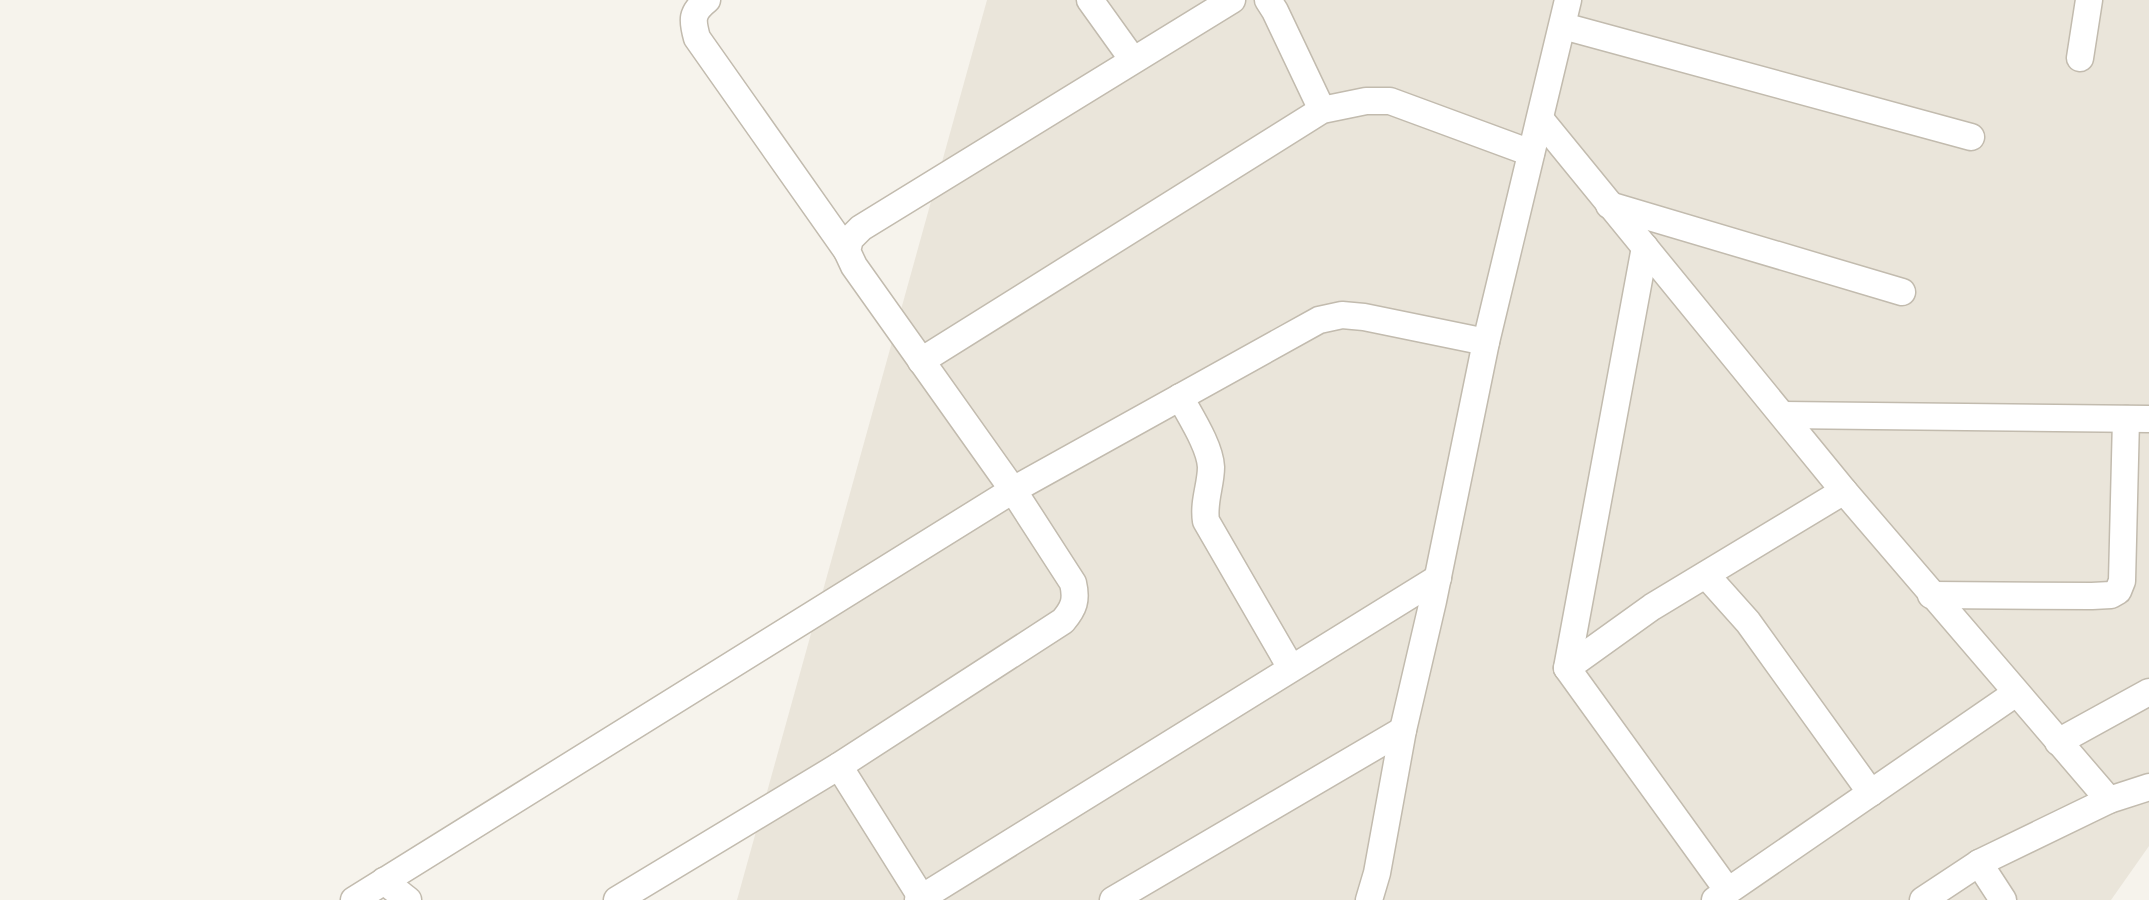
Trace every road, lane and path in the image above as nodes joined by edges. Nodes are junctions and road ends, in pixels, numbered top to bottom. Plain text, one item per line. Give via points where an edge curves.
1 (707, 0) edge
2 (1090, 0) edge
3 (1232, 0) edge
4 (1568, 0) edge
5 (2089, 0) edge
6 (1278, 4) edge
7 (1563, 26) junction
8 (2080, 58) dead end
9 (1133, 60) junction
10 (1322, 110) junction
11 (1541, 120) junction
12 (1971, 137) dead end
13 (1531, 153) junction
14 (1609, 205) junction
15 (1645, 247) junction
16 (847, 251) junction
17 (1902, 292) dead end
18 (1486, 342) junction
19 (921, 361) junction
20 (1180, 396) junction
21 (1783, 414) junction
22 (2138, 419) edge
23 (1013, 490) junction
24 (1844, 491) junction
25 (1706, 575) junction
26 (1438, 578) junction
27 (1932, 595) junction
28 (1291, 668) junction
29 (1567, 668) junction
30 (2149, 692) edge
31 (2016, 693) junction
32 (1403, 730) junction
33 (2058, 742) junction
34 (839, 766) junction
35 (2149, 788) edge
36 (1871, 792) junction
37 (2109, 800) junction
38 (1979, 863) junction
39 (384, 881) junction
40 (1722, 895) edge
41 (921, 899) edge
42 (354, 900) edge
43 (408, 900) edge
44 (617, 900) edge
45 (1113, 900) edge
46 (1370, 900) edge
47 (1923, 900) edge
48 (2003, 900) edge

1 - 16 street via 697,7 692,22 698,38
2 - 9 street
3 - 9 street
4 - 7 street
5 - 8 street
6 - 10 street
7 - 11 street
7 - 12 street
9 - 16 street via 861,228 850,239
10 - 13 street via 1366,101 1390,101
10 - 19 street
11 - 13 street
11 - 14 street
13 - 18 street
14 - 15 street
14 - 17 street
15 - 21 street
15 - 29 street
16 - 19 street via 854,266
18 - 20 street via 1342,315 1319,320
18 - 26 street
19 - 23 street
20 - 23 street
20 - 28 street via 1209,453 1211,468 1204,508 1206,521
21 - 22 street
21 - 24 street
22 - 27 street via 2122,581 2118,591 2111,595 2092,596
23 - 34 street via 1073,584 1076,596 1073,608 1063,621
23 - 39 street
24 - 25 street
24 - 27 street
25 - 29 street via 1652,608
25 - 36 street via 1748,622
26 - 28 street
26 - 32 street
27 - 31 street
28 - 41 street
29 - 40 street
30 - 33 street
31 - 33 street
31 - 36 street
32 - 45 street
32 - 46 street
33 - 37 street
34 - 41 street
34 - 44 street
35 - 37 street
36 - 40 street
37 - 38 street
38 - 47 street
38 - 48 street
39 - 42 street
39 - 43 street

